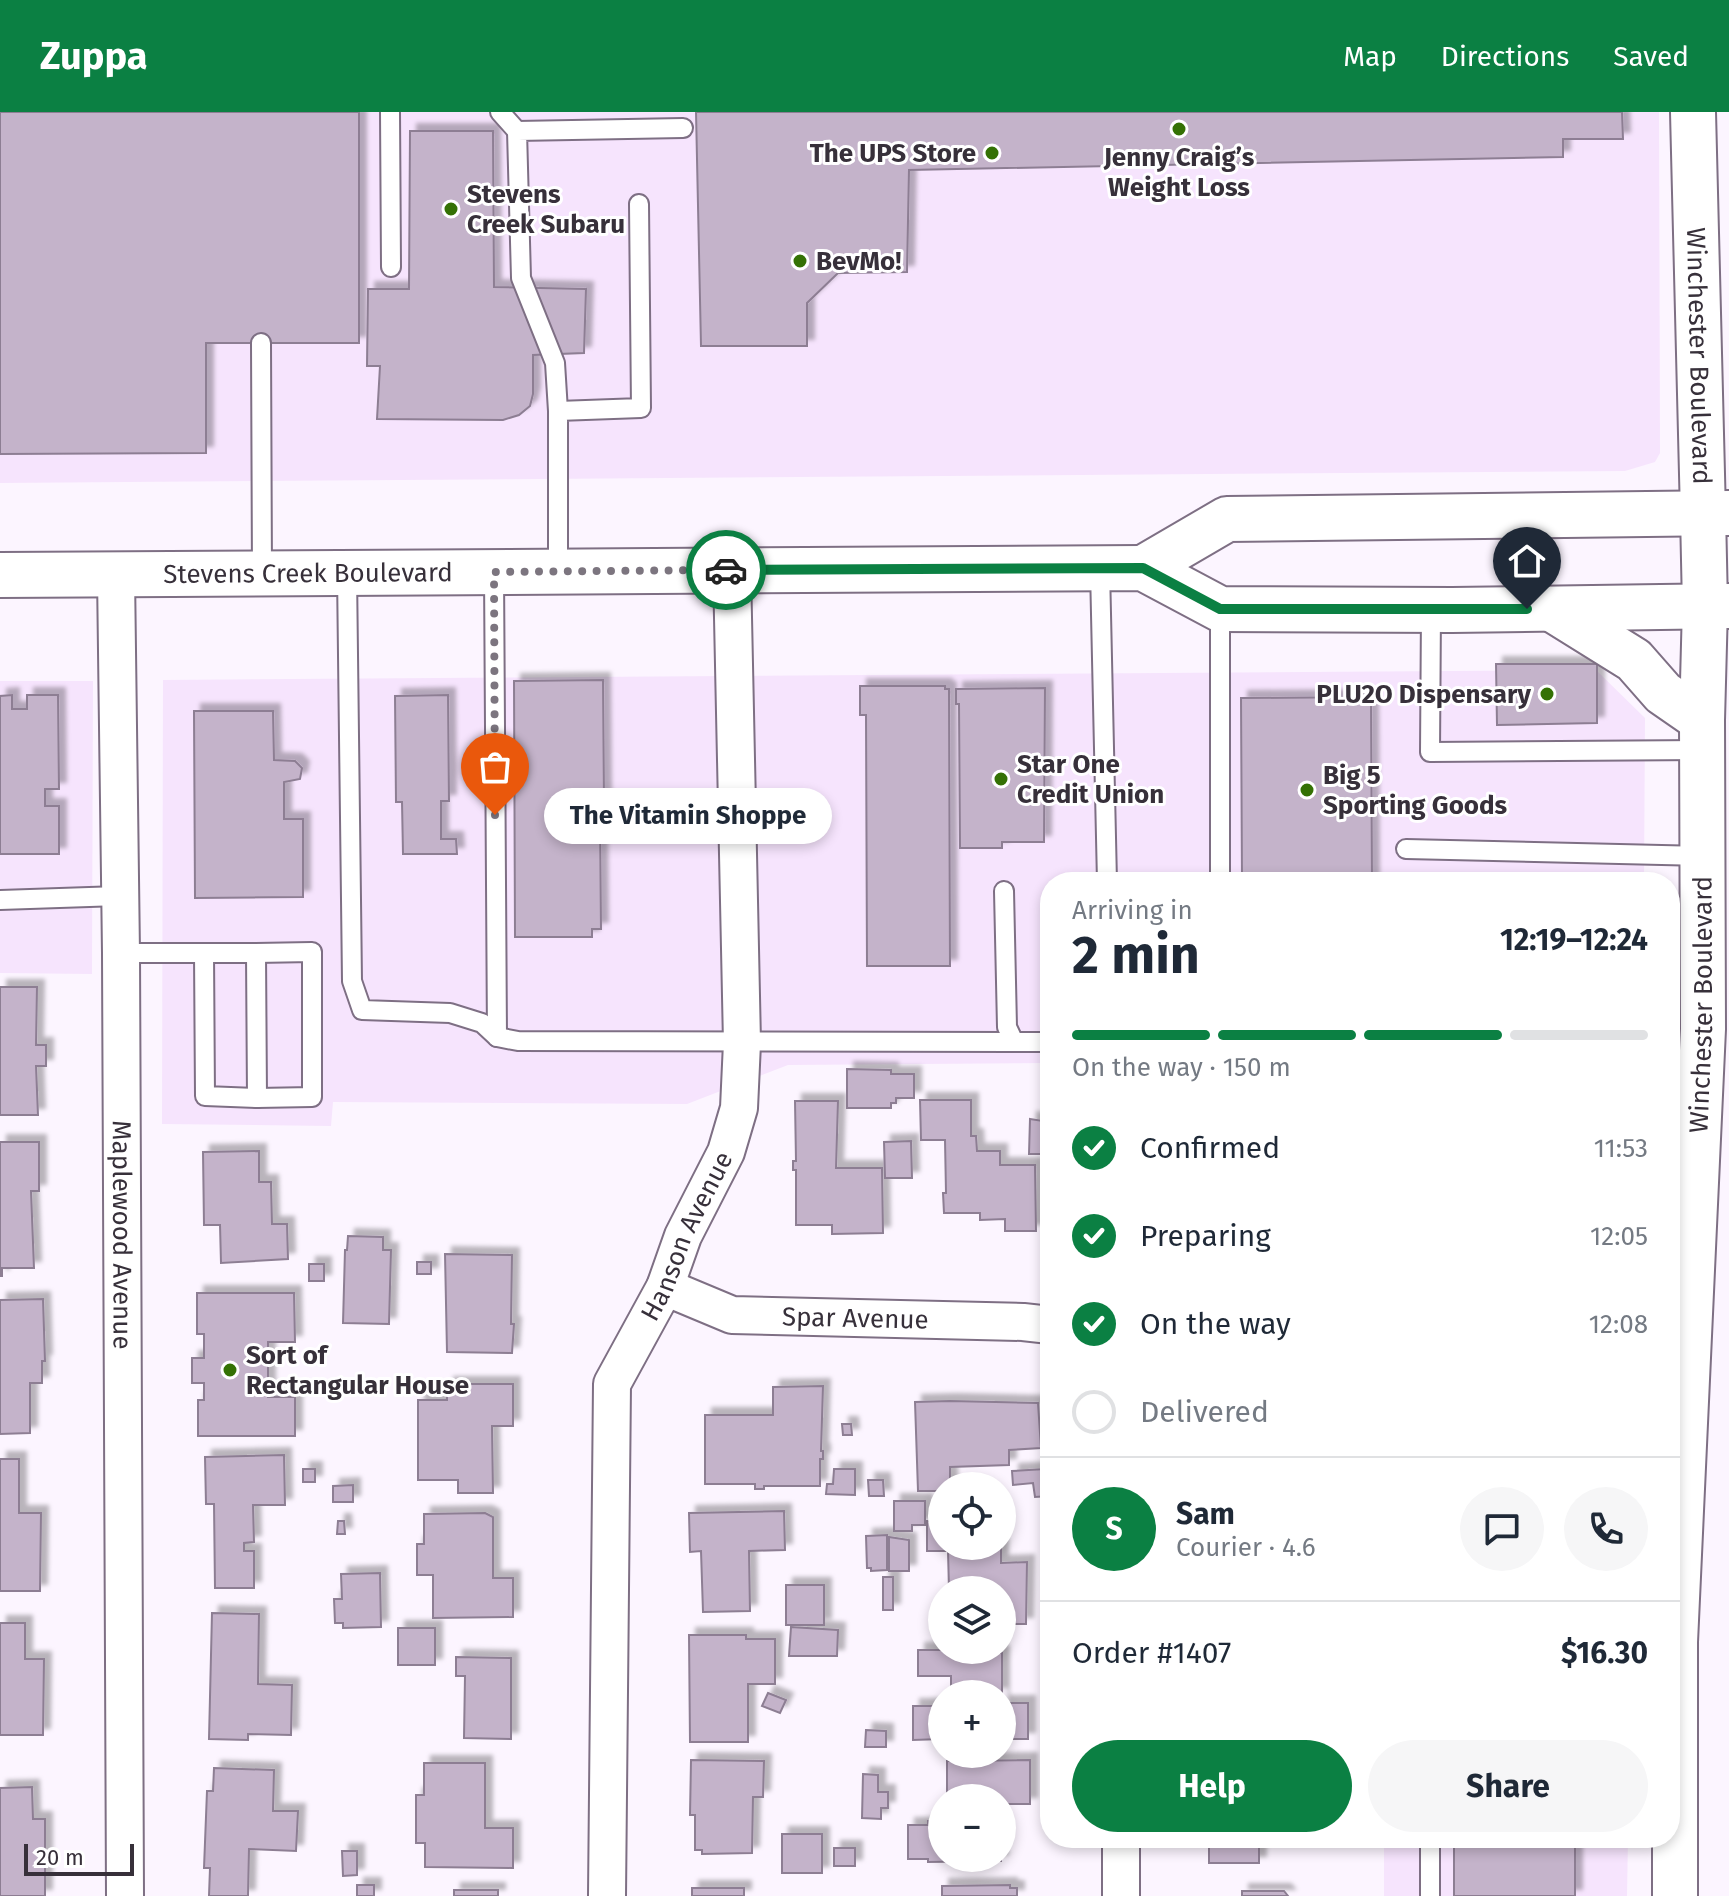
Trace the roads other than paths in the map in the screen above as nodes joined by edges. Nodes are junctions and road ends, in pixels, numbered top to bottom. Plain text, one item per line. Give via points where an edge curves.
1 (390, 112) edge
2 (500, 112) edge
3 (1693, 112) edge
4 (683, 128) dead end
5 (517, 131) junction
6 (639, 204) dead end
7 (391, 267) dead end
8 (261, 343) dead end
9 (558, 411) junction
10 (1716, 514) edge
11 (1100, 568) junction
12 (1143, 568) junction
13 (732, 570) junction
14 (494, 572) junction
15 (558, 572) junction
16 (347, 573) junction
17 (262, 574) junction
18 (0, 575) edge
19 (116, 575) junction
20 (1717, 606) edge
21 (1220, 609) junction
22 (1552, 609) junction
23 (1431, 610) junction
24 (1702, 735) junction
25 (1406, 849) dead end
26 (1704, 856) junction
27 (1107, 872) edge
28 (1220, 872) edge
29 (1004, 891) dead end
30 (119, 896) junction
31 (0, 900) edge
32 (121, 953) junction
33 (204, 953) junction
34 (256, 953) junction
35 (497, 1037) junction
36 (1014, 1042) junction
37 (1040, 1042) edge
38 (742, 1043) junction
39 (1685, 1076) edge
40 (257, 1098) junction
41 (665, 1287) junction
42 (1040, 1325) edge
43 (1680, 1373) edge
44 (1121, 1848) edge
45 (1430, 1848) edge
46 (1674, 1848) edge
47 (125, 1896) edge
48 (607, 1896) edge
49 (1121, 1896) edge
50 (1430, 1896) edge
51 (1675, 1896) edge

1 - 7 lane
2 - 5 lane
3 - 10 main road, Winchester Boulevard
4 - 5 lane
5 - 9 lane via 521,278 555,363
6 - 9 lane via 641,408
8 - 17 lane
9 - 15 lane
10 - 12 main road via 1227,519
10 - 20 main road, Winchester Boulevard
11 - 12 main road, Stevens Creek Boulevard
11 - 13 main road, Stevens Creek Boulevard
11 - 27 lane
12 - 21 main road, Stevens Creek Boulevard
13 - 15 main road, Stevens Creek Boulevard
13 - 38 street, Hanson Avenue
14 - 15 main road, Stevens Creek Boulevard
14 - 16 main road, Stevens Creek Boulevard
14 - 35 lane
16 - 17 main road, Stevens Creek Boulevard
16 - 35 lane via 352,981 362,1010 450,1013 482,1023
17 - 19 main road, Stevens Creek Boulevard
18 - 19 main road, Stevens Creek Boulevard
19 - 30 street, Maplewood Avenue
20 - 22 main road, Stevens Creek Boulevard
20 - 24 main road, Winchester Boulevard
21 - 23 main road, Stevens Creek Boulevard
21 - 28 lane
22 - 23 main road, Stevens Creek Boulevard
22 - 24 main road via 1634,660
23 - 24 lane via 1430,752
24 - 26 main road, Winchester Boulevard
25 - 26 lane
26 - 39 main road, Winchester Boulevard
29 - 36 lane via 1007,1027
30 - 31 lane
30 - 32 street, Maplewood Avenue
32 - 33 lane
32 - 47 street, Maplewood Avenue
33 - 34 lane
33 - 40 lane via 205,1096
34 - 40 lane
34 - 40 lane via 312,952 312,1097
35 - 38 lane
36 - 37 lane
36 - 38 lane
38 - 41 street, Hanson Avenue via 739,1108 726,1152 683,1236
39 - 43 main road, Winchester Boulevard via 1689,1190
41 - 42 street, Spar Avenue via 732,1315
41 - 48 street, Hanson Avenue via 612,1384
44 - 49 street
45 - 50 lane
46 - 51 main road, Winchester Boulevard

